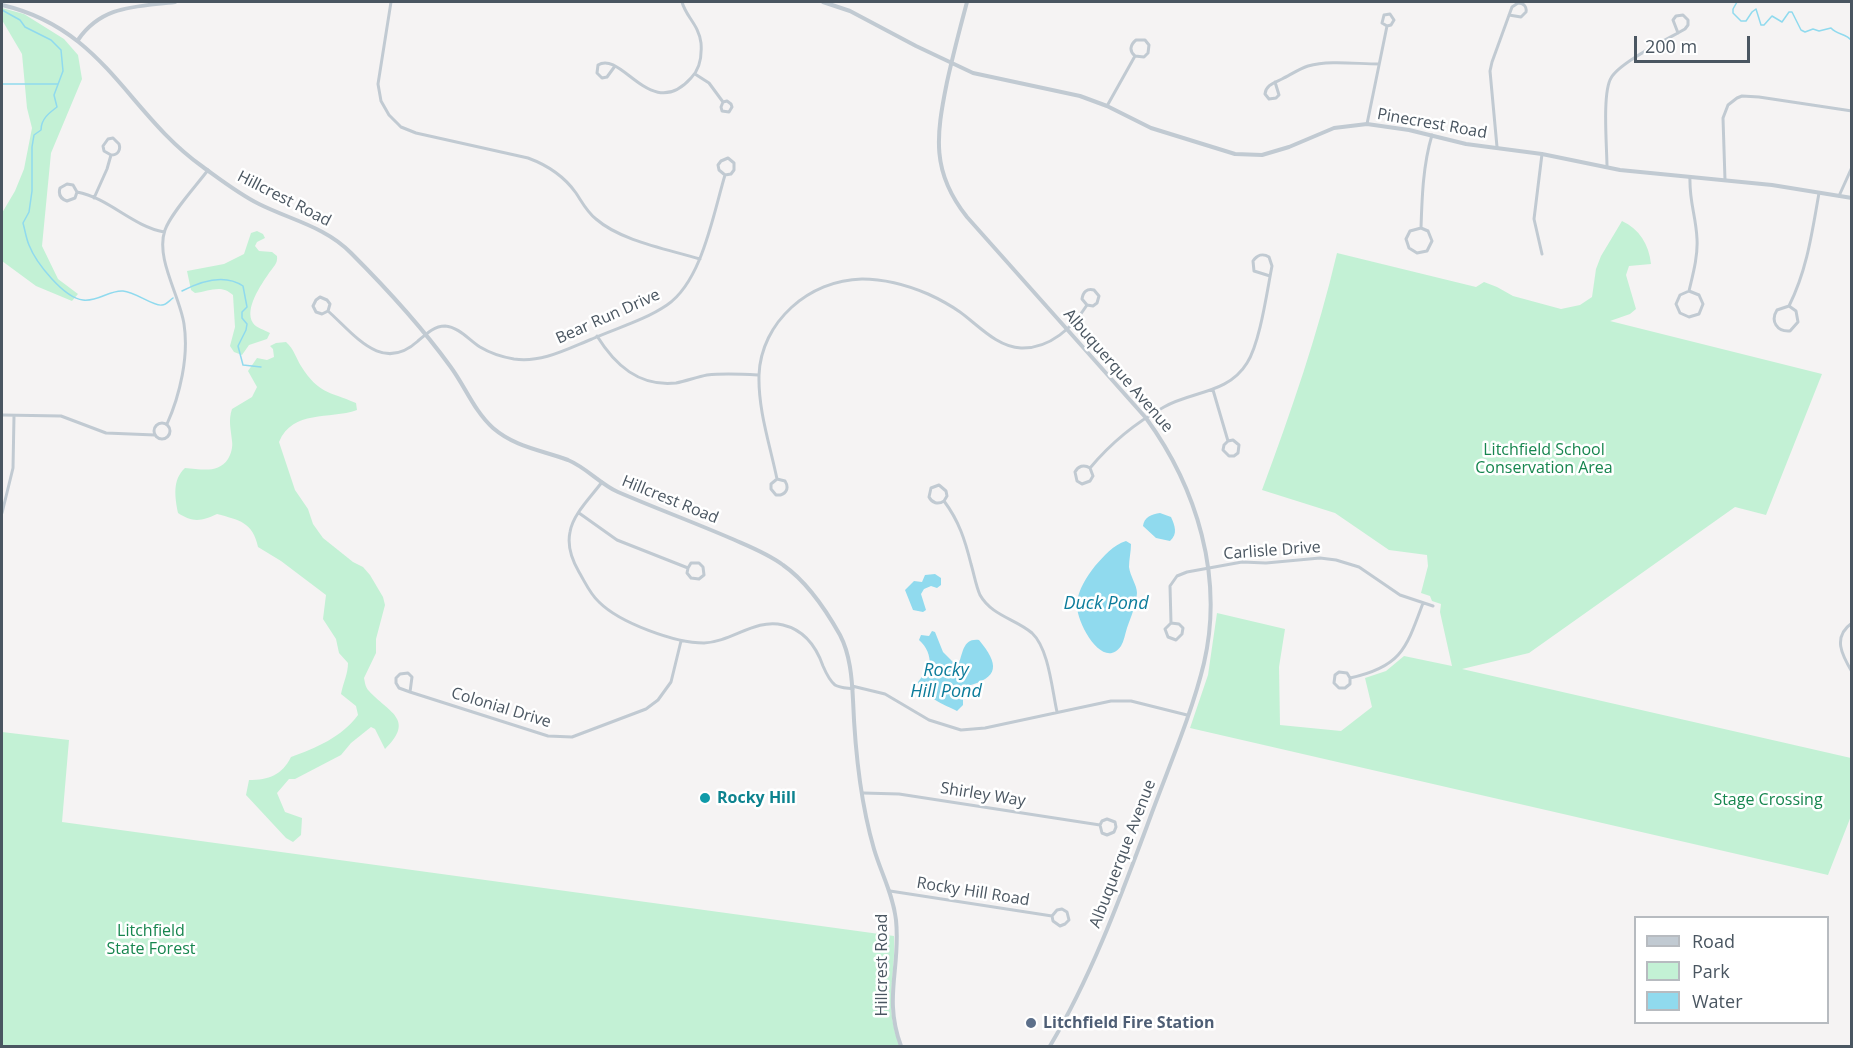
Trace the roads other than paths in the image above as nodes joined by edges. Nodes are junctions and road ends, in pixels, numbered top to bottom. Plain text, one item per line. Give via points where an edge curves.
1 (175, 2) edge
2 (391, 2) edge
3 (682, 2) edge
4 (823, 2) edge
5 (967, 2) edge
6 (2, 5) edge
7 (1509, 15) junction
8 (1387, 26) junction
9 (1678, 33) junction
10 (78, 40) junction
11 (1135, 56) junction
12 (951, 63) junction
13 (1379, 64) junction
14 (615, 66) junction
15 (695, 74) junction
16 (1275, 82) junction
17 (723, 102) dead end
18 (1107, 106) junction
19 (1851, 111) edge
20 (1367, 124) junction
21 (1432, 135) junction
22 (1497, 147) junction
23 (1542, 154) junction
24 (111, 155) junction
25 (1607, 167) junction
26 (1851, 167) edge
27 (208, 170) junction
28 (725, 175) junction
29 (1690, 177) junction
30 (1725, 180) junction
31 (77, 192) junction
32 (1819, 193) junction
33 (1839, 196) junction
34 (94, 198) junction
35 (1851, 198) edge
36 (1421, 228) junction
37 (164, 232) junction
38 (1542, 254) dead end
39 (700, 259) junction
40 (1270, 276) junction
41 (1689, 291) junction
42 (1087, 305) junction
43 (1789, 306) junction
44 (328, 311) junction
45 (1067, 329) junction
46 (425, 334) junction
47 (597, 336) junction
48 (759, 375) junction
49 (1213, 390) junction
50 (2, 415) edge
51 (14, 416) junction
52 (1146, 418) junction
53 (167, 424) junction
54 (154, 435) junction
55 (1228, 441) junction
56 (1090, 468) junction
57 (777, 478) junction
58 (602, 482) junction
59 (944, 501) junction
60 (2, 513) edge
61 (579, 513) junction
62 (688, 568) junction
63 (1208, 568) junction
64 (1423, 603) junction
65 (1433, 606) dead end
66 (1171, 623) junction
67 (1851, 623) edge
68 (681, 641) junction
69 (1851, 672) edge
70 (1350, 678) junction
71 (853, 687) junction
72 (410, 692) junction
73 (1058, 712) junction
74 (1187, 715) junction
75 (863, 793) junction
76 (1100, 825) junction
77 (890, 891) junction
78 (1052, 916) junction
79 (901, 1047) edge
80 (1050, 1047) edge

1 - 10 street via 112,12 96,20
2 - 39 street via 378,84 381,100 401,127 542,163 568,183 588,211 611,230
3 - 15 street via 700,40 701,57
4 - 12 street, Pinecrest Road via 850,11
5 - 12 street, Albuquerque Avenue
6 - 10 street, Hillcrest Road via 33,14
7 - 7 street via 1516,4 1526,8 1521,17
7 - 22 street via 1490,71
8 - 8 street via 1394,22 1390,14 1382,19
8 - 13 street
9 - 9 street via 1673,20 1683,15 1688,25
9 - 25 street via 1621,67 1610,80
10 - 27 street, Hillcrest Road via 172,140
11 - 11 street via 1131,45 1136,40 1145,40 1148,53 1141,58
11 - 18 street
12 - 18 street, Pinecrest Road via 984,76 1053,89
12 - 45 street, Albuquerque Avenue via 938,137 947,185 967,218
13 - 16 street via 1314,65
13 - 20 street
14 - 14 street via 607,78 597,73 603,62
14 - 15 street via 644,88 661,92 682,86
15 - 17 street via 709,83
16 - 16 street via 1279,94 1274,100 1265,94
18 - 20 street, Pinecrest Road via 1151,128 1249,156 1276,152 1334,128
19 - 30 street via 1759,97 1737,98 1728,105 1723,118
20 - 21 street, Pinecrest Road
21 - 22 street, Pinecrest Road
21 - 36 street via 1423,183
22 - 23 street, Pinecrest Road
23 - 25 street, Pinecrest Road
23 - 38 street via 1534,219
24 - 24 street via 120,149 113,138 103,146
24 - 34 street
25 - 29 street, Pinecrest Road
26 - 33 street
27 - 37 street
27 - 46 street, Hillcrest Road via 242,195 337,241
28 - 28 street, Bear Run Drive via 735,168 728,158 718,165
28 - 39 street, Bear Run Drive
29 - 30 street, Pinecrest Road
29 - 41 street via 1697,242
30 - 32 street, Pinecrest Road
31 - 31 street via 73,200 67,201 59,191 67,184
31 - 34 street
32 - 33 street, Pinecrest Road
32 - 43 street via 1805,269
33 - 35 street, Pinecrest Road
34 - 37 street via 137,223
36 - 36 street via 1430,234 1431,245 1417,253 1409,248 1406,239 1410,231
37 - 53 street via 164,254 185,334 178,390
39 - 47 street, Bear Run Drive via 687,284 668,304
40 - 40 street via 1254,271 1257,256 1271,260
40 - 49 street via 1252,356 1234,379
41 - 41 street via 1699,295 1703,304 1699,314 1689,317 1680,313 1676,304 1680,295
42 - 42 street via 1099,301 1094,290 1084,293 1082,298
42 - 45 street
43 - 43 street via 1798,314 1798,322 1790,331 1782,331 1775,326 1774,313
44 - 44 street via 327,300 316,300 316,312
44 - 46 street via 365,344 383,354 399,354
45 - 48 street via 1039,346 1014,347 1000,342 922,291 889,281 846,280 816,290 785,313 762,354
45 - 52 street, Albuquerque Avenue
46 - 47 street, Bear Run Drive via 448,326 482,348 526,359 552,355
46 - 58 street, Hillcrest Road via 485,421 518,445 575,464
47 - 48 street via 617,364 650,381 672,383 710,375
48 - 57 street
49 - 52 street via 1176,401
49 - 55 street
50 - 51 street
51 - 54 street via 61,416 106,433
51 - 60 street via 13,468
52 - 56 street
52 - 63 street, Albuquerque Avenue via 1182,476 1200,526
53 - 54 street via 157,424
53 - 54 street via 169,436 161,439
55 - 55 street via 1223,450 1234,456 1239,445
56 - 56 street via 1077,470 1077,481 1090,481
57 - 57 street via 771,489 773,494 781,495 788,486
58 - 61 street
58 - 71 street, Hillcrest Road via 617,492 742,543 787,567 839,633
59 - 59 street via 933,501 929,497 931,488 944,488
59 - 73 street via 961,529 985,602 1031,632 1041,646
61 - 62 street via 617,540
61 - 68 street via 569,534 571,552 595,599 622,619
62 - 62 street via 691,578 704,575 704,567 699,563 691,563
63 - 64 street, Carlisle Drive via 1311,557 1336,560 1359,567 1400,594
63 - 66 street, Carlisle Drive via 1184,573 1172,582
63 - 74 street, Albuquerque Avenue via 1208,643
64 - 65 street, Carlisle Drive
64 - 70 street via 1409,639 1395,659 1378,671
66 - 66 street via 1165,629 1166,635 1176,640 1183,628 1177,622
67 - 69 street via 1843,633 1840,651
68 - 71 street via 715,642 761,625 783,625 809,640 834,684
68 - 72 street, Colonial Drive via 673,678 658,700 646,709 572,737 548,736
70 - 70 street via 1345,688 1334,683 1339,672
71 - 73 street via 885,694 954,729 976,729
71 - 75 street, Hillcrest Road
72 - 72 street via 412,677 400,674 397,686
73 - 74 street via 1120,700
74 - 80 street, Albuquerque Avenue via 1118,905
75 - 76 street, Shirley Way via 899,794
75 - 77 street, Hillcrest Road via 875,854
76 - 76 street, Shirley Way via 1104,834 1116,830 1110,819
77 - 78 street, Rocky Hill Road
77 - 79 street, Hillcrest Road via 897,928 893,1018
78 - 78 street, Rocky Hill Road via 1060,926 1069,917 1062,909

